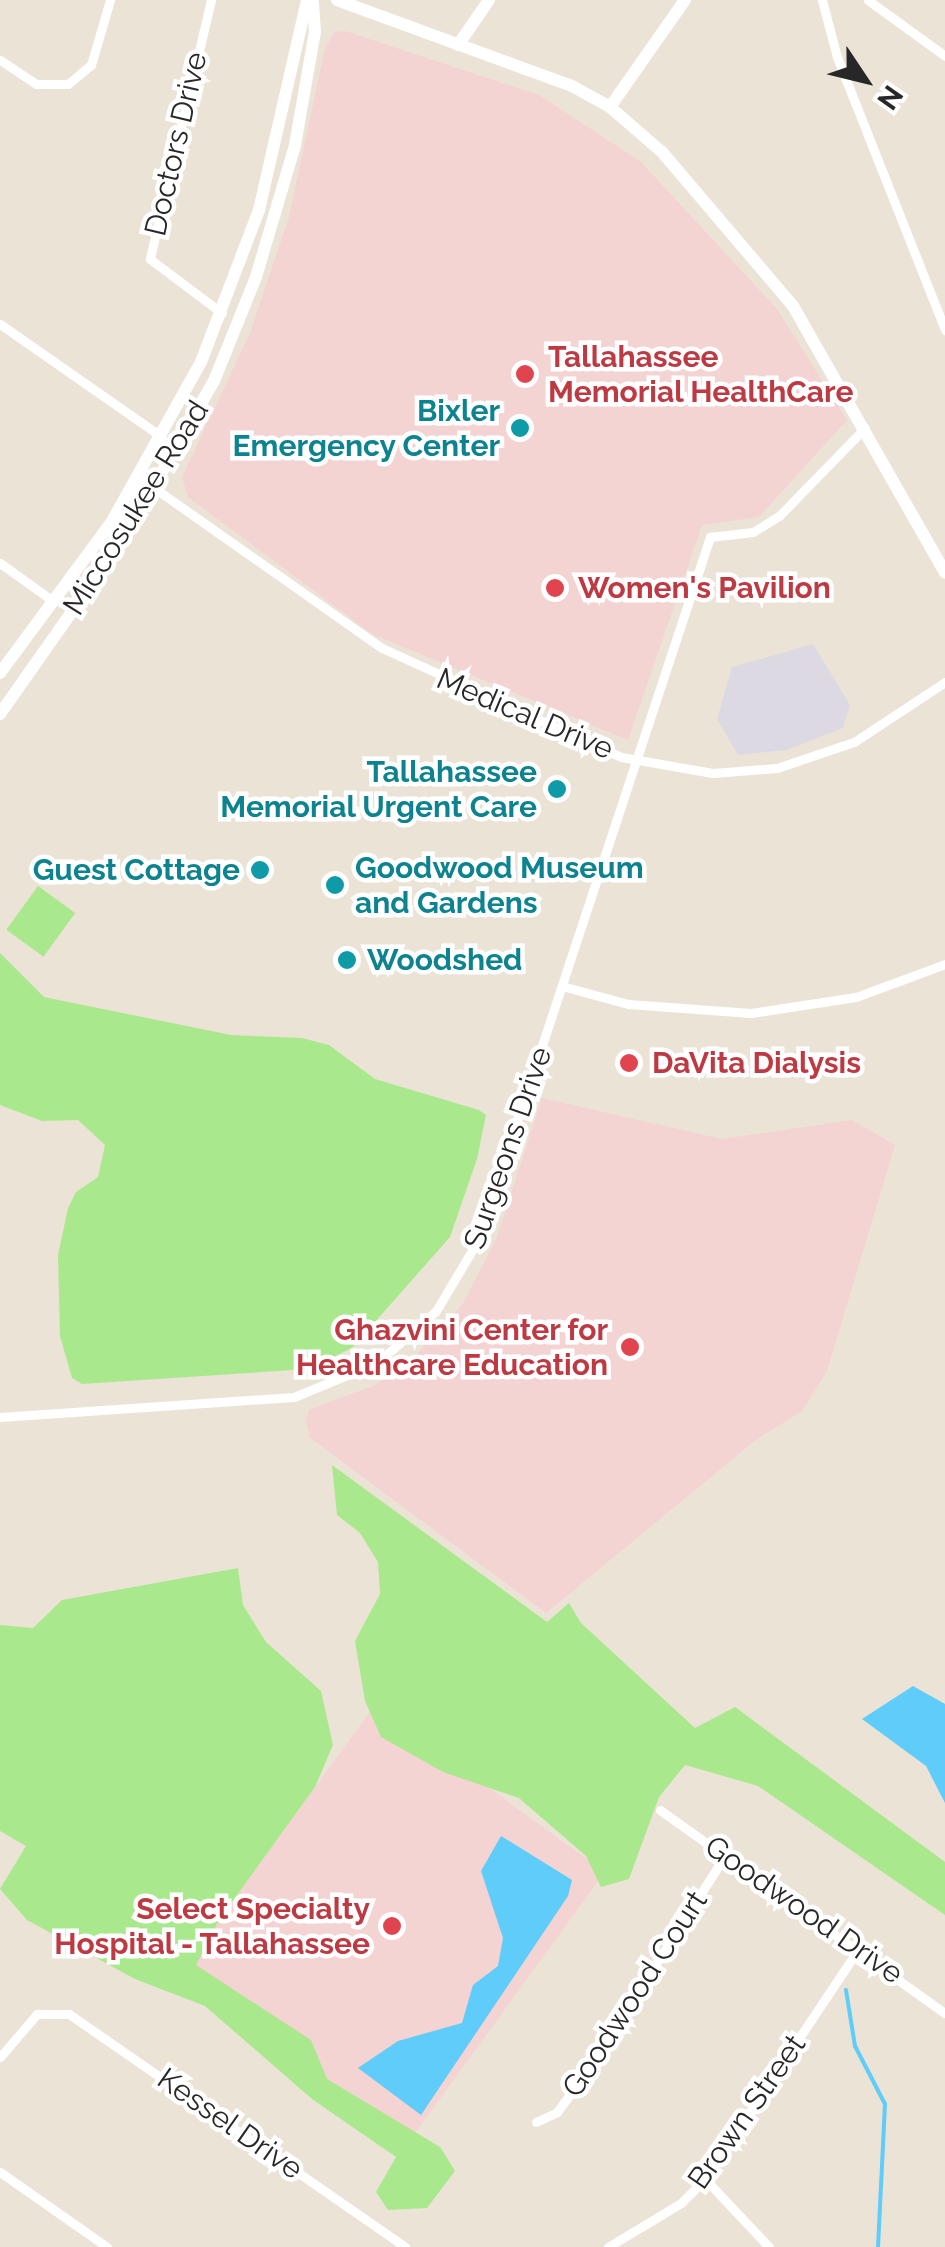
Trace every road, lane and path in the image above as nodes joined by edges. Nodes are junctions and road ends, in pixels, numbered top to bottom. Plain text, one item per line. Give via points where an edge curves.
1 (110, 0) edge
2 (211, 0) edge
3 (310, 0) edge
4 (336, 0) edge
5 (489, 0) edge
6 (686, 0) edge
7 (822, 0) edge
8 (868, 0) edge
9 (458, 45) junction
10 (945, 56) edge
11 (0, 60) edge
12 (610, 108) junction
13 (222, 312) junction
14 (0, 324) edge
15 (945, 330) edge
16 (203, 402) junction
17 (864, 428) junction
18 (163, 438) junction
19 (140, 478) junction
20 (156, 488) junction
21 (0, 563) edge
22 (945, 574) edge
23 (53, 601) junction
24 (2, 670) edge
25 (24, 680) junction
26 (945, 682) edge
27 (0, 714) edge
28 (639, 761) junction
29 (945, 964) edge
30 (562, 986) junction
31 (0, 1417) edge
32 (660, 1810) dead end
33 (725, 1856) junction
34 (859, 1948) junction
35 (945, 2013) edge
36 (0, 2057) edge
37 (536, 2122) dead end
38 (0, 2172) edge
39 (705, 2179) junction
40 (107, 2247) edge
41 (405, 2247) edge
42 (608, 2247) edge
43 (768, 2247) edge

1 - 11 street via 83,75 46,87
2 - 13 street, Doctors Drive via 150,259
3 - 13 street, Miccosukee Road via 258,210
3 - 16 street, Miccosukee Road via 308,84 274,224
4 - 9 street
5 - 9 street
6 - 12 street
7 - 15 street via 837,57
8 - 10 street
9 - 12 street via 548,76
12 - 17 street via 689,180 769,274
13 - 16 street via 227,331 203,386
13 - 18 street, Miccosukee Road
14 - 18 street
16 - 20 street, Miccosukee Road
17 - 22 street
17 - 28 street, Surgeons Drive via 779,516 753,532 710,537
18 - 19 street, Miccosukee Road
19 - 20 street, Medical Drive
19 - 23 street, Miccosukee Road
20 - 25 street, Miccosukee Road
20 - 28 street, Medical Drive via 382,648
21 - 23 street
23 - 24 street, Miccosukee Road
24 - 25 street
25 - 27 street, Miccosukee Road
26 - 28 street, Medical Drive via 854,742 792,764 713,773
28 - 30 street, Surgeons Drive
29 - 30 street via 856,997 751,1013 628,1004
30 - 31 street, Surgeons Drive via 469,1262 436,1311 378,1362 294,1397
32 - 33 street, Goodwood Drive
33 - 34 street, Goodwood Drive
33 - 37 street, Goodwood Court via 588,2070 557,2112
34 - 35 street, Goodwood Drive
34 - 39 street, Brown Street
36 - 41 street, Kessel Drive via 28,2022 50,2011 85,2022
38 - 40 street
39 - 42 street, Brown Street via 681,2203
39 - 43 street

